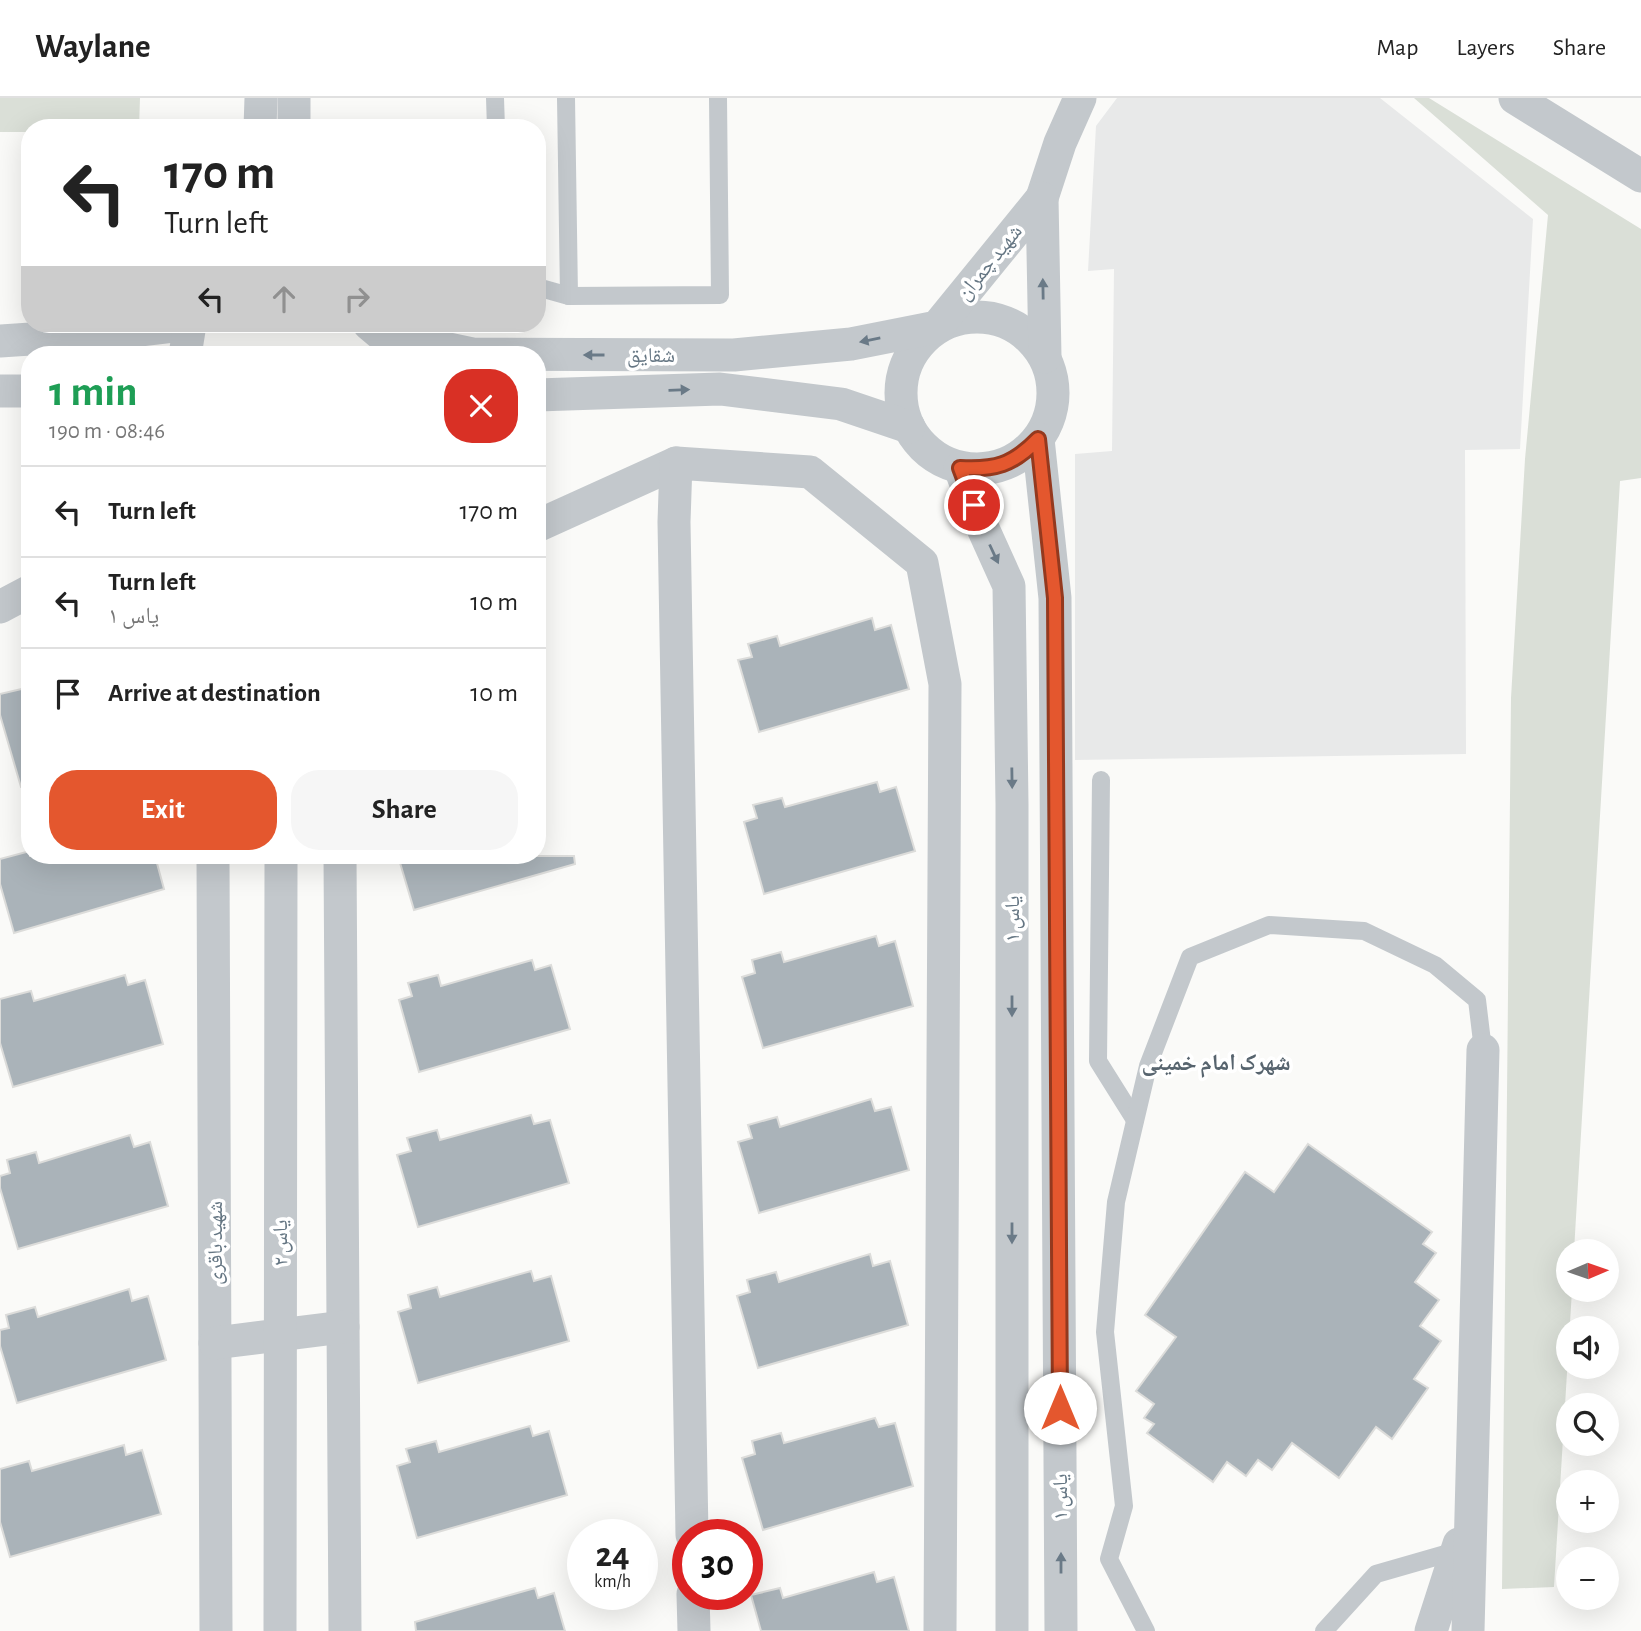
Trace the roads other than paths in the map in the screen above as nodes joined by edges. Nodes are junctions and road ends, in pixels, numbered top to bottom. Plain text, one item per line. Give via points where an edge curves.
1 (261, 98) edge
2 (294, 98) edge
3 (495, 98) edge
4 (566, 98) edge
5 (718, 98) edge
6 (1080, 98) edge
7 (1515, 98) edge
8 (260, 119) edge
9 (294, 119) edge
10 (496, 119) edge
11 (1641, 176) edge
12 (1042, 198) junction
13 (546, 290) edge
14 (569, 296) junction
15 (937, 327) junction
16 (114, 333) edge
17 (380, 333) edge
18 (0, 341) edge
19 (434, 346) edge
20 (546, 354) edge
21 (1045, 357) junction
22 (0, 391) edge
23 (21, 391) edge
24 (546, 395) edge
25 (909, 428) junction
26 (1038, 439) junction
27 (676, 463) junction
28 (960, 468) junction
29 (546, 522) edge
30 (21, 596) edge
31 (0, 607) edge
32 (1101, 780) dead end
33 (213, 864) edge
34 (281, 864) edge
35 (340, 864) edge
36 (1483, 1050) joint
37 (1135, 1120) junction
38 (343, 1327) junction
39 (279, 1336) junction
40 (215, 1343) junction
41 (1470, 1508) junction
42 (692, 1519) edge
43 (1457, 1551) junction
44 (693, 1610) edge
45 (216, 1631) edge
46 (280, 1631) edge
47 (345, 1631) edge
48 (694, 1631) edge
49 (940, 1631) edge
50 (1012, 1631) edge
51 (1061, 1631) edge
52 (1146, 1631) edge
53 (1324, 1631) edge
54 (1431, 1631) edge
55 (1468, 1631) edge

1 - 8 street
2 - 9 street
3 - 10 lane
4 - 14 lane
5 - 14 lane via 720,295
6 - 12 street, شهید چمران
7 - 11 street
12 - 15 street, شهید چمران
21 -> 12 street, شهید چمران
13 - 14 lane
15 -> 20 street, شقایق via 851,344 734,355
15 - 21 street via 960,317 985,316 1009,323 1030,337
15 - 25 street via 920,342 901,383
16 - 18 street
19 -> 17 street, شقایق
21 - 26 street via 1053,399 1049,420
22 - 23 street
24 -> 25 street, شقایق via 720,389 841,404
25 - 28 street via 939,460
26 - 28 street via 1023,455 1004,465
51 -> 26 street, یاس ۱ via 1055,598
27 - 29 street
27 - 42 street
27 - 49 street via 810,472 922,563 945,684
28 -> 50 street, یاس ۱ via 1009,586
30 - 31 street
32 - 37 lane via 1098,1061
33 - 40 street, شهید باقری
34 - 39 street, یاس ۲
35 - 38 street
36 - 37 lane via 1477,1000 1435,965 1364,931 1269,925 1190,957 1148,1066
36 - 41 street
37 - 52 lane via 1116,1202 1104,1332 1124,1506 1109,1559
38 - 39 street
38 - 47 street
39 - 40 street
39 - 46 street, یاس ۲
40 - 45 street, شهید باقری
41 - 43 street
41 - 55 street
43 - 53 lane via 1376,1574
43 - 54 street
44 - 48 street

